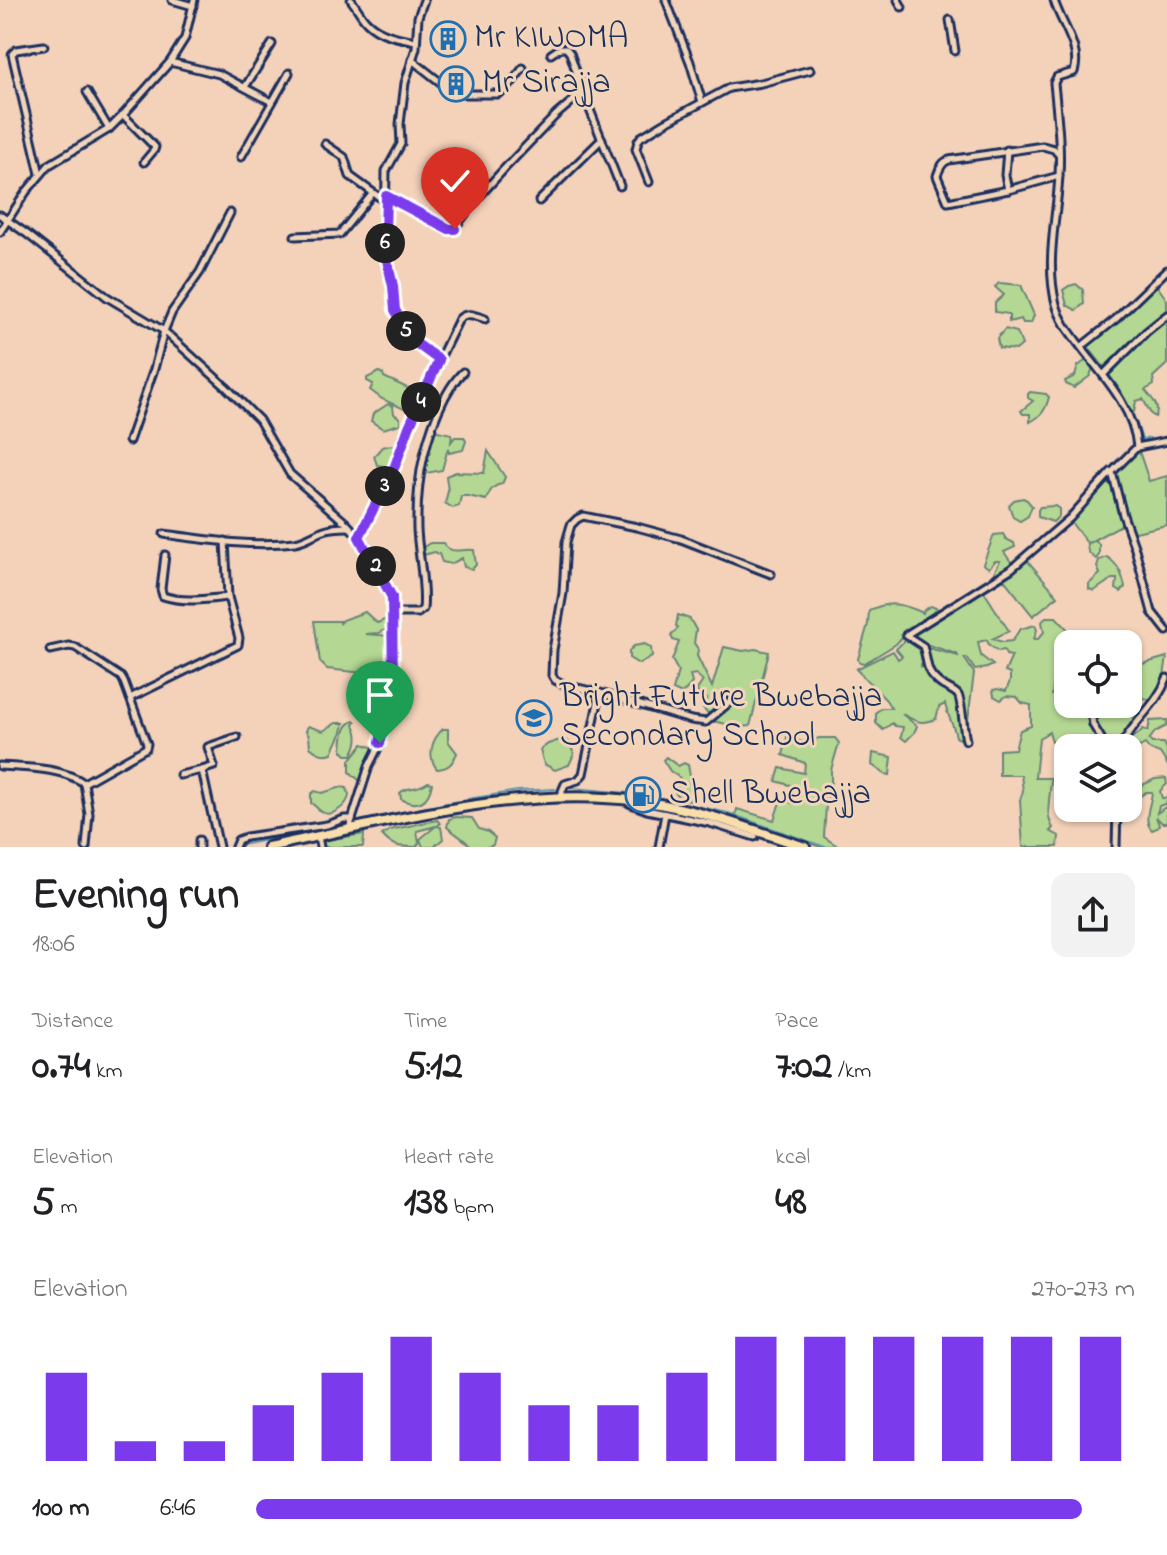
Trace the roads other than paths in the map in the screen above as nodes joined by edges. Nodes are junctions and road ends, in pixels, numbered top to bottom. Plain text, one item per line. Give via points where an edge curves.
1 (172, 0) edge
2 (424, 0) edge
3 (666, 0) edge
4 (898, 0) edge
5 (1054, 0) edge
6 (353, 2) edge
7 (193, 3) edge
8 (902, 7) dead end
9 (950, 20) dead end
10 (416, 41) junction
11 (272, 44) dead end
12 (44, 46) dead end
13 (955, 51) dead end
14 (551, 54) dead end
15 (412, 60) junction
16 (170, 62) junction
17 (523, 68) dead end
18 (810, 70) dead end
19 (289, 73) dead end
20 (244, 87) junction
21 (87, 92) dead end
22 (583, 92) junction
23 (272, 102) junction
24 (702, 102) junction
25 (123, 115) junction
26 (109, 129) junction
27 (602, 139) junction
28 (325, 144) dead end
29 (1007, 150) junction
30 (1059, 156) junction
31 (241, 157) dead end
32 (144, 162) dead end
33 (40, 175) junction
34 (1059, 176) junction
35 (649, 182) dead end
36 (620, 186) dead end
37 (1008, 190) junction
38 (373, 193) junction
39 (386, 199) junction
40 (539, 201) dead end
41 (230, 213) dead end
42 (0, 215) edge
43 (8, 220) junction
44 (0, 232) edge
45 (295, 236) dead end
46 (1167, 270) edge
47 (1167, 315) edge
48 (485, 319) dead end
49 (164, 331) junction
50 (1081, 347) junction
51 (439, 360) junction
52 (463, 372) dead end
53 (1103, 375) junction
54 (129, 441) dead end
55 (1167, 441) edge
56 (1137, 447) junction
57 (1112, 472) junction
58 (350, 527) junction
59 (164, 534) dead end
60 (359, 537) junction
61 (225, 541) junction
62 (165, 555) dead end
63 (771, 574) dead end
64 (228, 597) junction
65 (392, 613) junction
66 (1167, 631) edge
67 (50, 650) dead end
68 (1167, 678) edge
69 (600, 693) junction
70 (130, 698) junction
71 (731, 701) dead end
72 (1129, 734) edge
73 (237, 737) dead end
74 (966, 740) dead end
75 (0, 766) edge
76 (202, 770) junction
77 (180, 775) dead end
78 (84, 783) junction
79 (562, 797) junction
80 (620, 799) junction
81 (665, 814) junction
82 (352, 819) junction
83 (1117, 822) edge
84 (349, 830) junction
85 (318, 836) junction
86 (755, 837) dead end
87 (86, 847) edge
88 (219, 847) edge
89 (235, 847) edge
90 (268, 847) edge
91 (320, 847) edge
92 (659, 847) edge
93 (805, 847) edge
94 (1116, 847) edge

1 - 7 street
2 - 10 street
3 - 24 street
4 - 8 street
5 - 30 street via 1076,62 1074,72 1054,83
6 - 10 street via 373,27
7 - 16 street via 185,38
9 - 13 street
10 - 15 street
11 - 20 street
12 - 33 street via 12,54
14 - 22 street via 566,48
15 - 17 street via 449,89 466,94 498,94
15 - 39 street via 401,144 386,171
16 - 20 street via 219,74
16 - 25 street
18 - 24 street via 729,88
19 - 23 street
20 - 23 street
21 - 26 street
22 - 27 street
22 - 39 street via 506,167 454,229
23 - 31 street
24 - 35 street via 638,141 636,149
25 - 26 street
25 - 32 street via 155,147
26 - 33 street via 58,158
27 - 36 street
27 - 40 street
28 - 38 street via 344,157 350,176
29 - 30 street via 1043,146
29 - 37 street
29 - 37 street via 946,161 937,176 948,202
30 - 34 street
33 - 43 street
34 - 37 street
34 - 50 street via 1053,291 1062,320
38 - 39 street
38 - 45 street via 340,234
39 - 51 street via 386,256 395,310 409,338
41 - 49 street
42 - 43 street
43 - 44 street
43 - 49 street via 107,297
46 - 50 street
47 - 53 street
48 - 51 street via 462,315
49 - 54 street
49 - 58 street via 259,420 290,474
50 - 53 street
51 - 60 street
52 - 65 street via 438,412 419,479 423,609
53 - 56 street via 1130,419
55 - 56 street
56 - 57 street
57 - 66 street via 1152,612
57 - 74 street via 1070,518 1011,569 906,635 923,646 931,677 958,695
58 - 60 street
58 - 61 street via 326,529 297,542
59 - 61 street
60 - 65 street via 389,591
61 - 64 street
62 - 64 street via 163,596
63 - 69 street via 681,539 583,516 577,519 566,542 552,675 565,685
64 - 70 street via 238,645
65 - 82 street via 388,716
67 - 70 street via 79,649 121,677
68 - 72 street
69 - 71 street via 706,722
69 - 79 street via 583,774 565,784
70 - 78 street via 147,746
73 - 76 street via 208,747 214,766
75 - 78 street via 65,773
76 - 77 street
76 - 88 street
78 - 87 street via 89,814
79 - 80 main road
79 - 84 main road via 483,803
80 - 81 street
80 - 93 main road via 714,816
81 - 86 street
81 - 92 street
82 - 84 street
82 - 89 street via 246,837
83 - 94 street
84 - 85 main road
85 - 90 main road
85 - 91 street

